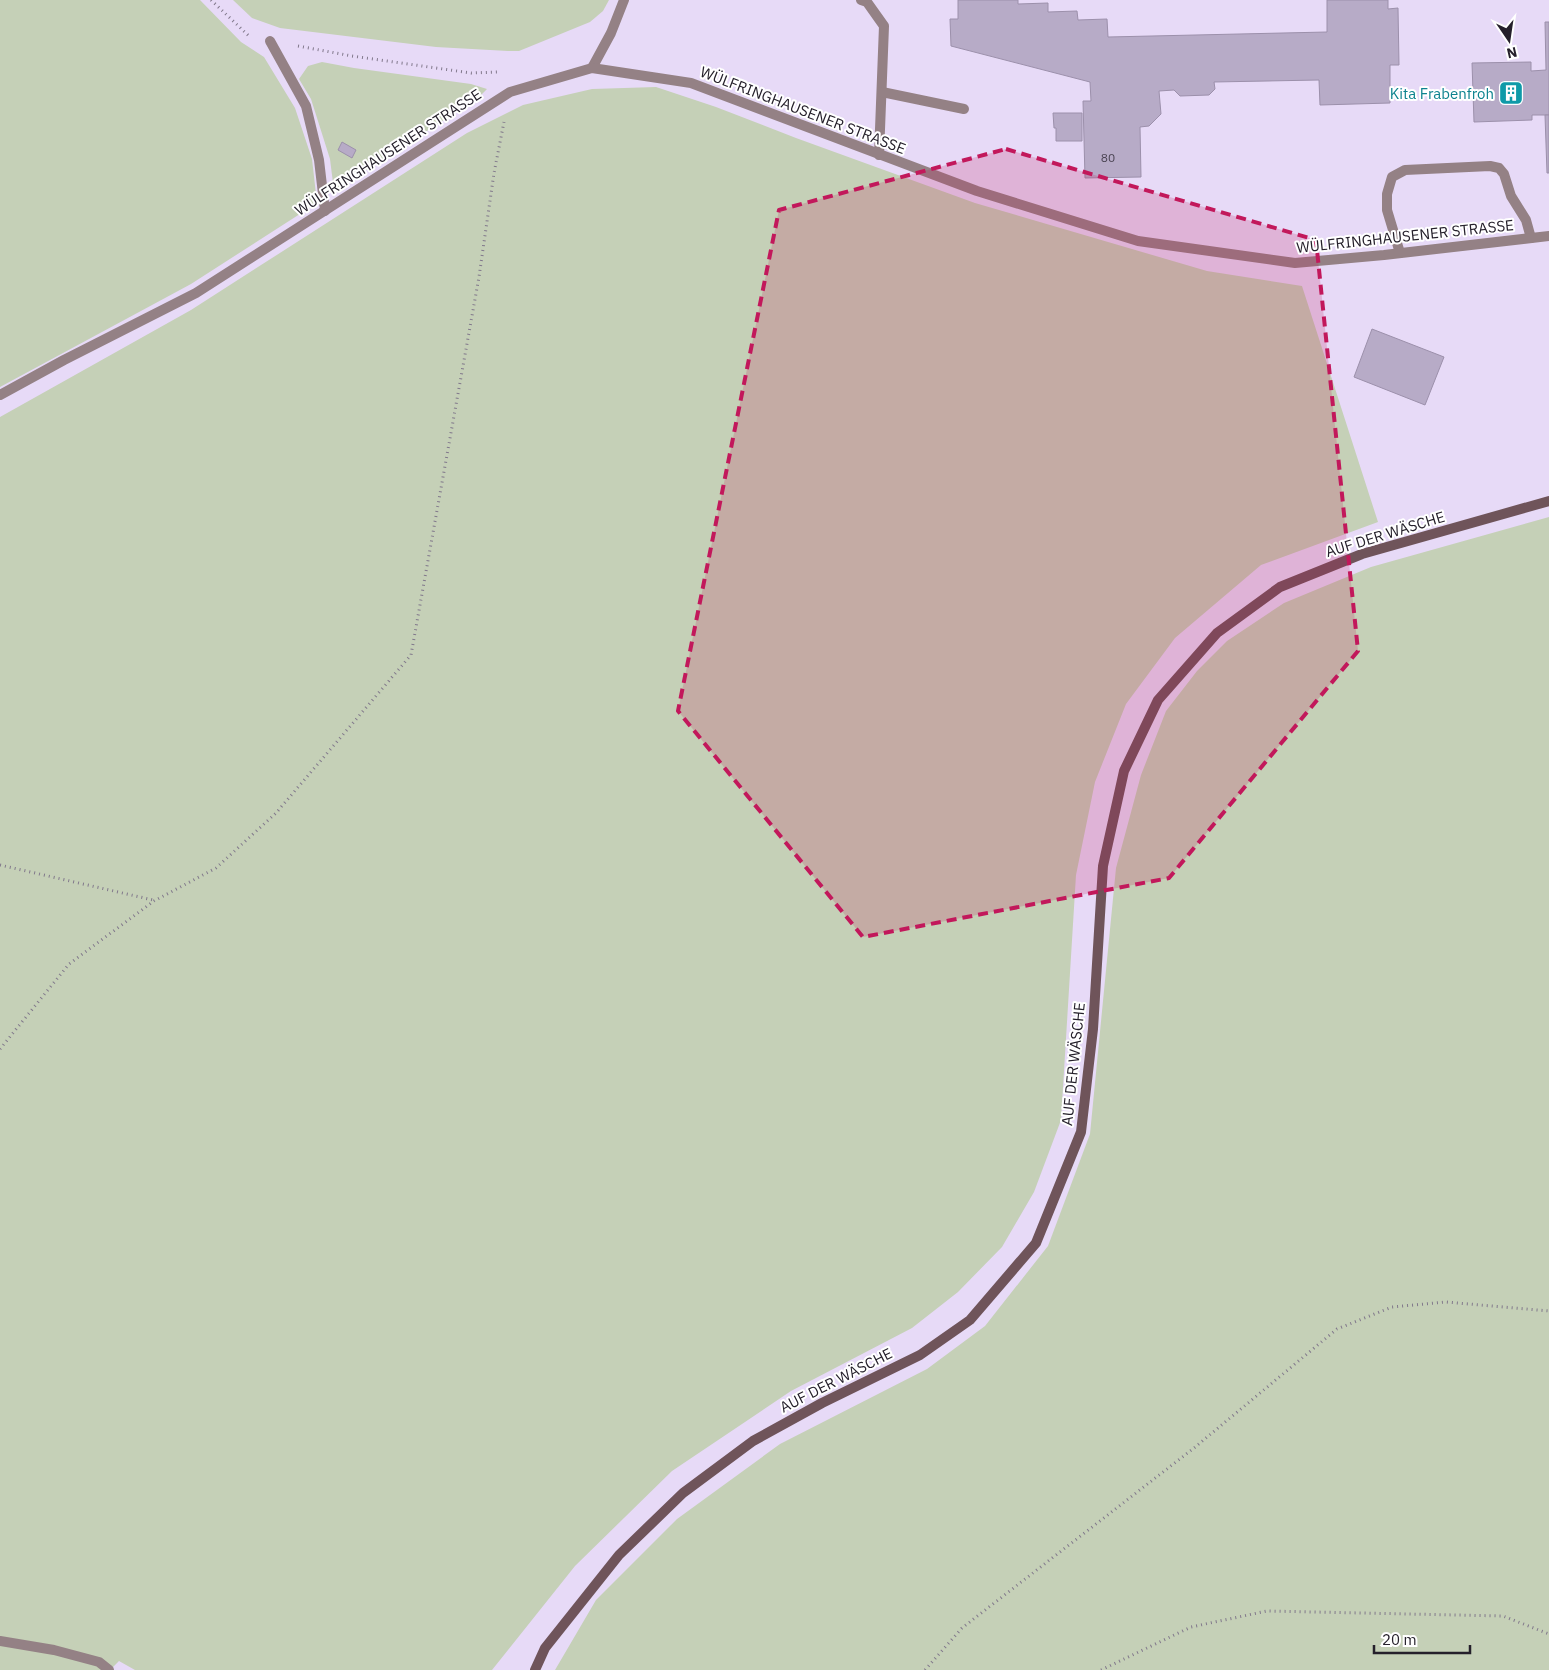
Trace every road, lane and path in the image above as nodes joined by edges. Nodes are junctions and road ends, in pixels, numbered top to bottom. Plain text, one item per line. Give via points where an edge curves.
1 (210, 0) edge
2 (624, 0) edge
3 (861, 0) edge
4 (270, 41) junction
5 (592, 68) junction
6 (508, 72) dead end
7 (510, 92) junction
8 (882, 92) junction
9 (964, 109) dead end
10 (879, 155) junction
11 (325, 211) junction
12 (1549, 236) edge
13 (1531, 238) junction
14 (1400, 253) junction
15 (0, 395) edge
16 (1549, 501) edge
17 (0, 865) edge
18 (154, 901) junction
19 (0, 1049) edge
20 (1549, 1311) edge
21 (1549, 1634) edge
22 (0, 1641) edge
23 (109, 1670) edge
24 (535, 1670) edge
25 (925, 1670) edge
26 (1101, 1670) edge

1 - 4 path via 248,37
2 - 5 street
3 - 8 street via 867,2 884,26
4 - 6 path via 471,73
4 - 11 street via 306,106 319,160
5 - 7 street, WÜLFRINGHAUSENER STRASSE
5 - 10 street, WÜLFRINGHAUSENER STRASSE via 692,83
7 - 11 street, WÜLFRINGHAUSENER STRASSE
7 - 18 path via 411,655 276,813 216,868
8 - 9 street
8 - 10 street
10 - 14 street, WÜLFRINGHAUSENER STRASSE via 977,191 1138,241 1295,263
11 - 15 street, WÜLFRINGHAUSENER STRASSE via 196,293
12 - 13 street, WÜLFRINGHAUSENER STRASSE
13 - 14 street, WÜLFRINGHAUSENER STRASSE
13 - 14 street via 1526,220 1499,168 1405,170 1392,177 1387,194 1387,210
16 - 24 street, AUF DER WÄSCHE via 1362,554 1280,587 1218,633 1158,700 1124,771 1103,866 1093,1029 1082,1132 1036,1243 970,1320 920,1355 753,1440 683,1493 619,1555 545,1648
17 - 18 path
18 - 19 path via 69,964
20 - 25 path via 1446,1302 1392,1308 1337,1329 1194,1448 962,1628
21 - 26 path via 1503,1616 1267,1611 1191,1627
22 - 23 street via 54,1650 99,1662

